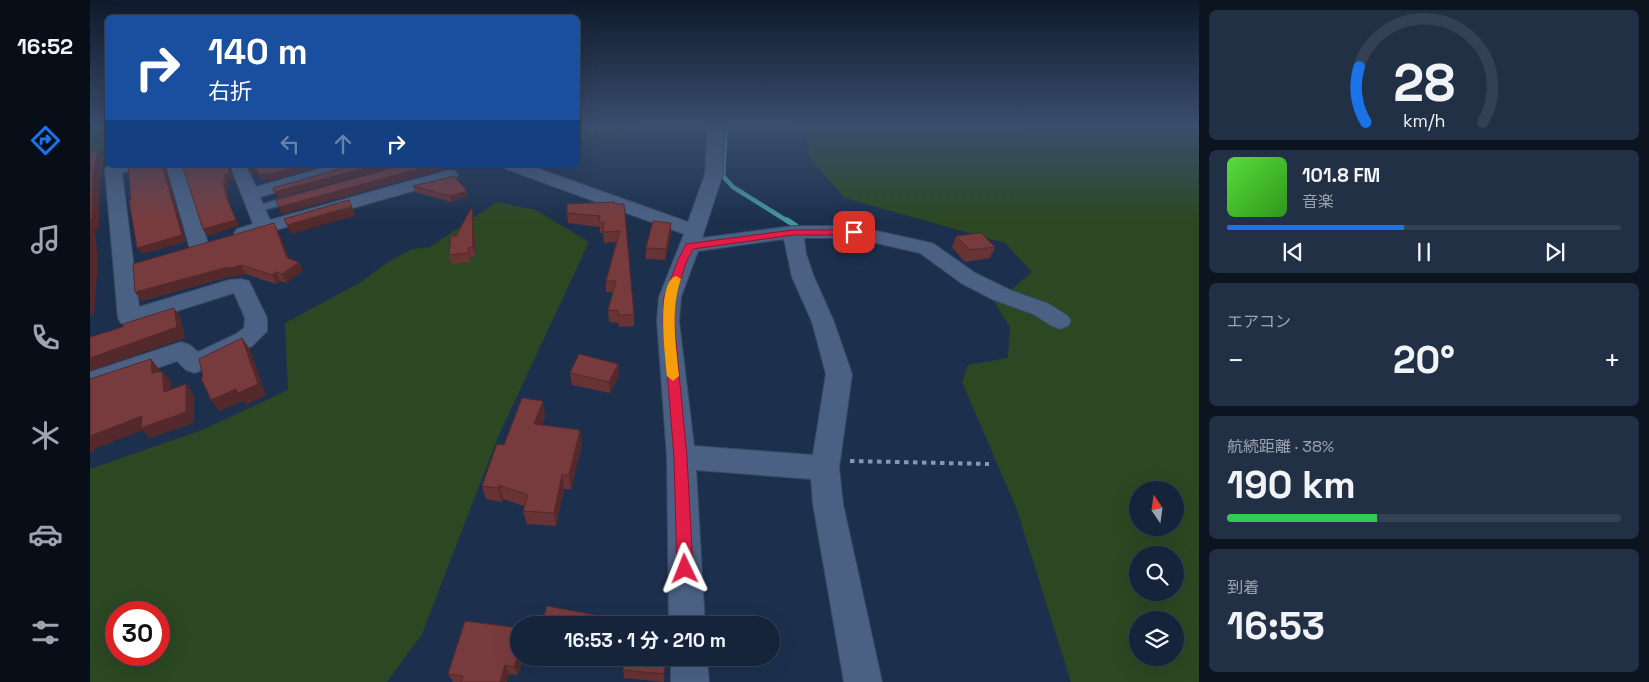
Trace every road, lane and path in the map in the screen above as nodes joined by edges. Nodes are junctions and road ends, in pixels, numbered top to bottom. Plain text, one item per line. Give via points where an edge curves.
1 (715, 157) edge
2 (123, 167) edge
3 (175, 167) edge
4 (239, 167) edge
5 (342, 167) edge
6 (517, 167) edge
7 (449, 175) edge
8 (304, 196) edge
9 (253, 201) junction
10 (264, 227) junction
11 (793, 232) junction
12 (692, 239) junction
13 (199, 246) junction
14 (180, 252) edge
15 (1060, 320) dead end
16 (90, 382) edge
17 (681, 457) junction
18 (826, 461) junction
19 (989, 464) dead end
20 (687, 616) edge
21 (689, 666) edge
22 (690, 682) edge
23 (862, 682) edge

1 - 12 street via 714,174
2 - 16 street via 113,170 132,266 129,318 229,286 241,286 256,318 255,331 244,340 195,364 181,351
3 - 13 street
4 - 9 street
5 - 9 street
6 - 12 street
7 - 10 street
8 - 9 lane
9 - 10 street
10 - 13 street
11 - 12 street
11 - 15 street via 854,232 927,248 968,278
11 - 18 street via 803,277 823,322 839,374
12 - 17 street via 670,297 668,321
13 - 14 street
17 - 18 street
17 - 20 street
18 - 19 path
18 - 23 street via 828,504
21 - 22 street

